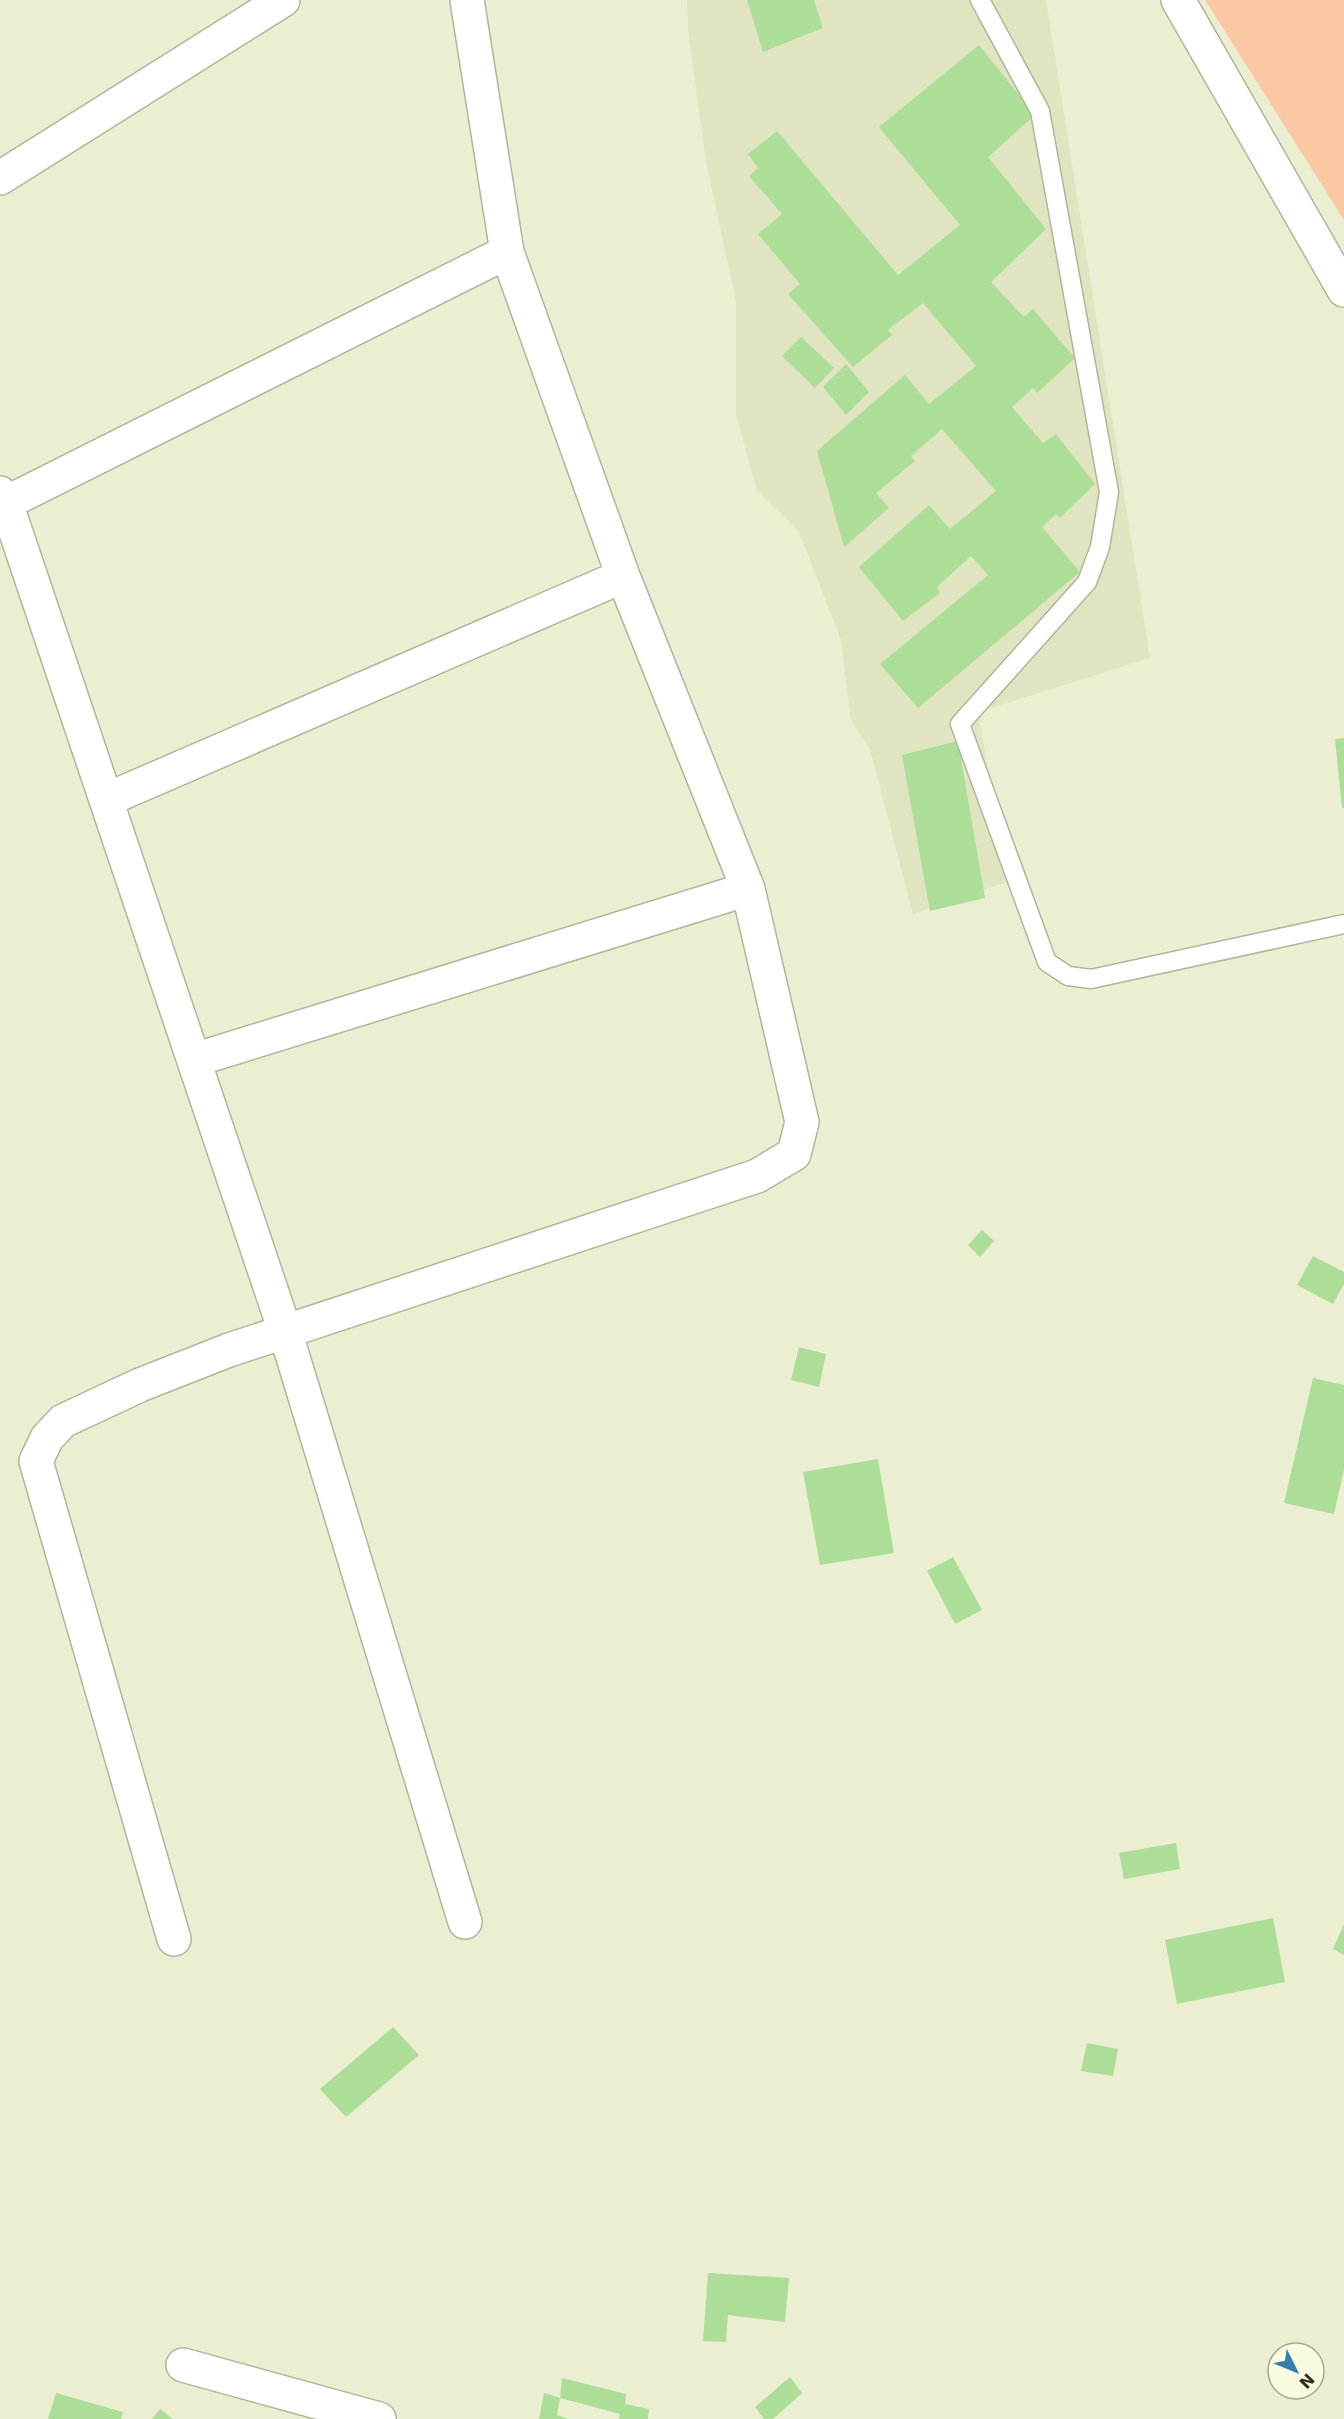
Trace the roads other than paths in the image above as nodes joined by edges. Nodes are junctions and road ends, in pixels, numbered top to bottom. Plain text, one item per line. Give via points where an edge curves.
1 (284, 0) edge
2 (467, 0) edge
3 (980, 0) edge
4 (1178, 0) edge
5 (0, 178) edge
6 (507, 252) junction
7 (1344, 290) edge
8 (3, 498) edge
9 (623, 576) junction
10 (106, 800) junction
11 (748, 889) junction
12 (1344, 924) edge
13 (194, 1060) junction
14 (285, 1331) junction
15 (465, 1922) dead end
16 (174, 1939) dead end
17 (183, 2365) dead end
18 (379, 2419) edge

1 - 5 street
2 - 6 street
3 - 12 lane via 1040,111 1109,492 1100,547 1087,582 960,724 1047,962 1068,976 1092,979
4 - 7 street
6 - 8 street
6 - 9 street
8 - 10 street
9 - 10 street
9 - 11 street
10 - 13 street
11 - 13 street
11 - 14 street via 802,1122 794,1154 757,1176
13 - 14 street
14 - 15 street
14 - 16 street via 140,1385 63,1421 47,1438 36,1461
17 - 18 street

